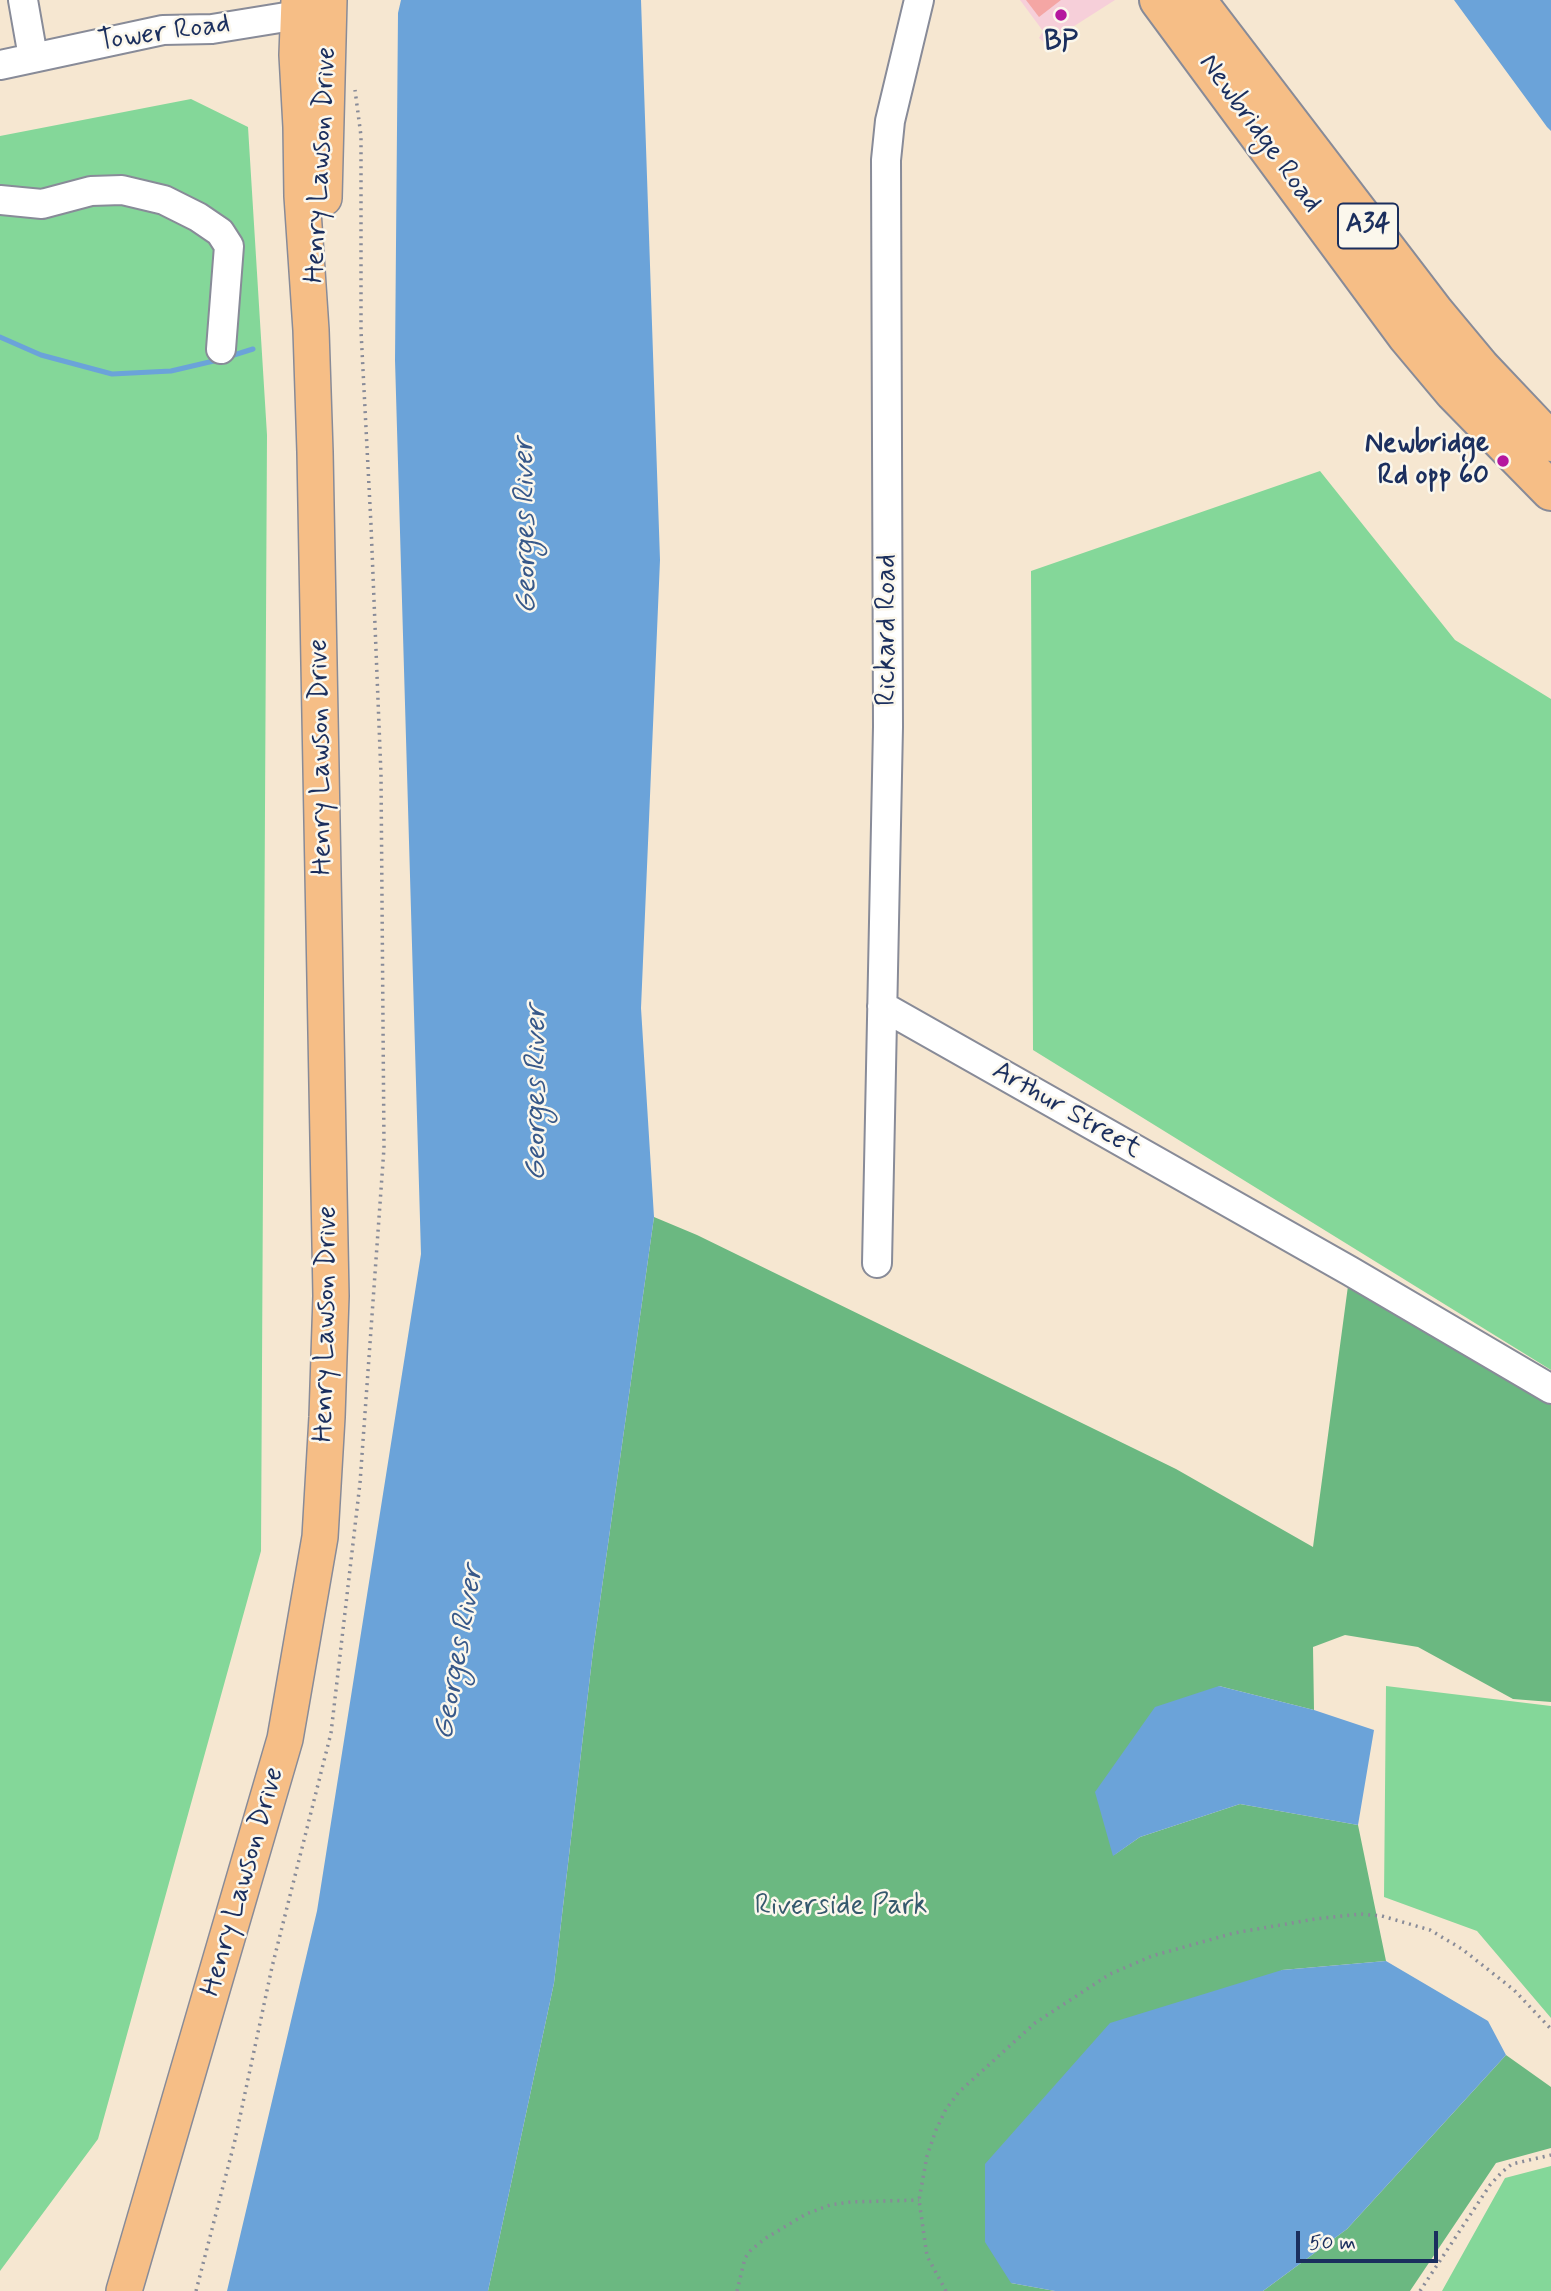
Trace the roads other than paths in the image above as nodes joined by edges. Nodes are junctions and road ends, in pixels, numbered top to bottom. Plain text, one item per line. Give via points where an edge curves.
1 (23, 0) edge
2 (919, 0) edge
3 (1159, 0) edge
4 (1196, 0) edge
5 (314, 6) edge
6 (33, 57) junction
7 (0, 65) edge
8 (0, 200) edge
9 (221, 349) dead end
10 (1551, 442) edge
11 (1551, 491) edge
12 (882, 1006) junction
13 (877, 1263) dead end
14 (1551, 1389) edge
15 (124, 2291) edge

1 - 6 street
2 - 12 street, Rickard Road via 890,121 886,160 888,727
3 - 11 highway, Newbridge Road / A34 via 1407,336 1454,392
4 - 10 highway, Newbridge Road / A34 via 1435,313
5 - 6 street, Tower Road via 212,29 163,30
5 - 15 main road, Henry Lawson Drive via 324,202 311,330 331,1296 320,1537 285,1739
6 - 7 street, Tower Road
8 - 9 street via 41,204 91,191 122,190 164,200 198,216 220,232 229,246
12 - 13 street, Rickard Road
12 - 14 street, Arthur Street

